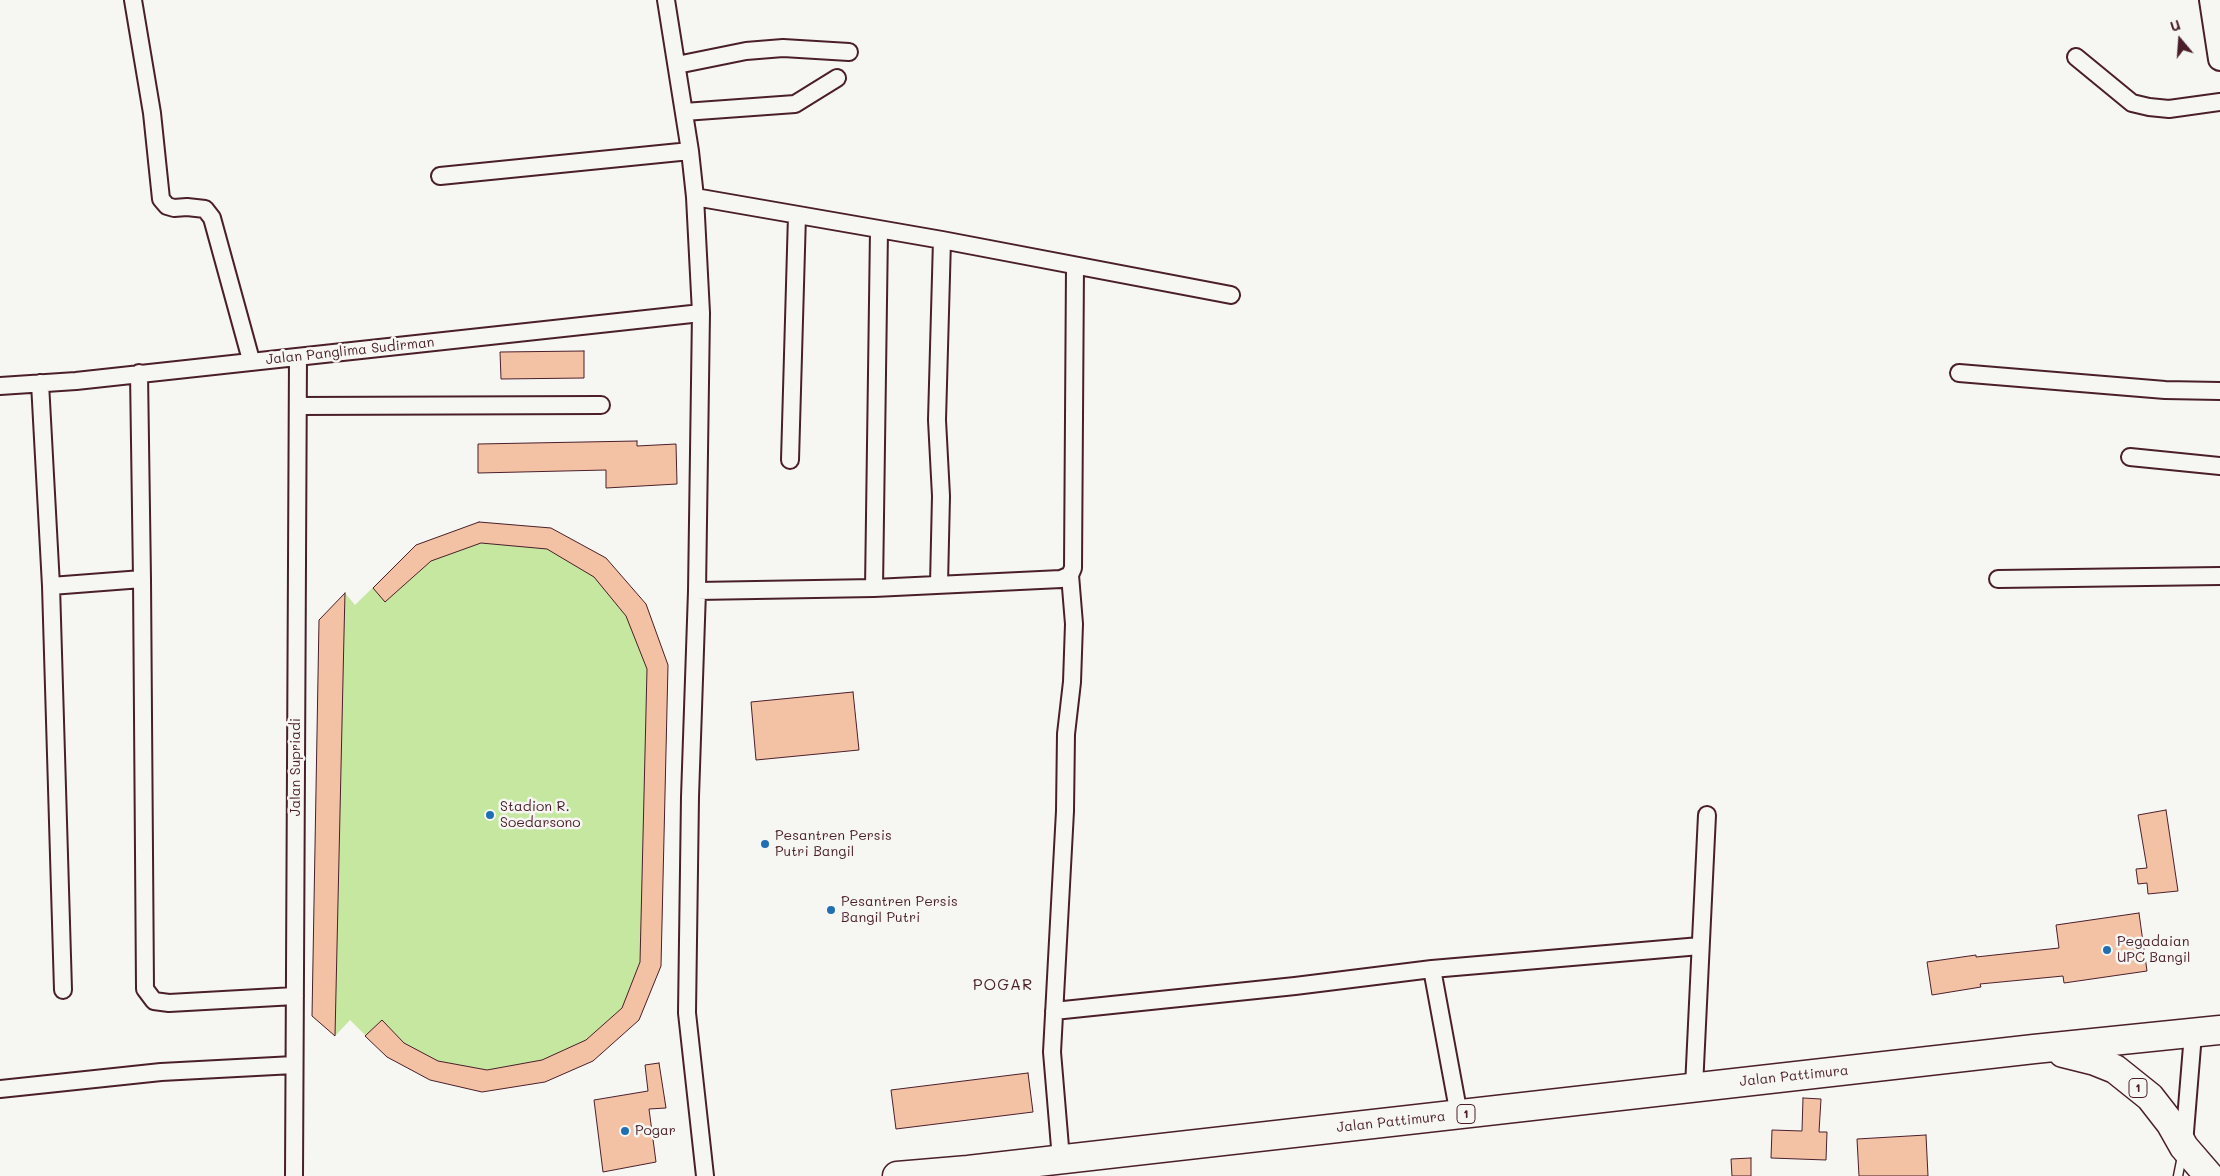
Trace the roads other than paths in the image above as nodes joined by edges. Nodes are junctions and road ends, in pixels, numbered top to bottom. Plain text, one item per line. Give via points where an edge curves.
1 (133, 0) edge
2 (666, 0) edge
3 (2215, 5) edge
4 (849, 52) dead end
5 (2076, 57) dead end
6 (2220, 59) edge
7 (677, 65) junction
8 (837, 78) dead end
9 (2220, 102) edge
10 (684, 112) junction
11 (690, 151) junction
12 (440, 176) dead end
13 (695, 197) junction
14 (797, 215) junction
15 (879, 230) junction
16 (942, 240) junction
17 (1075, 266) junction
18 (1231, 295) dead end
19 (700, 314) junction
20 (298, 357) junction
21 (250, 360) junction
22 (138, 373) junction
23 (1959, 373) dead end
24 (40, 383) junction
25 (0, 386) edge
26 (2220, 391) edge
27 (0, 392) edge
28 (601, 405) dead end
29 (298, 406) junction
30 (2130, 457) dead end
31 (790, 460) dead end
32 (2220, 466) edge
33 (1070, 576) junction
34 (2220, 576) edge
35 (142, 579) junction
36 (1998, 579) dead end
37 (939, 584) junction
38 (51, 586) junction
39 (874, 588) junction
40 (697, 591) junction
41 (1707, 815) dead end
42 (1700, 946) junction
43 (1432, 968) junction
44 (63, 990) dead end
45 (295, 996) junction
46 (1054, 1011) junction
47 (2220, 1030) edge
48 (2193, 1034) junction
49 (2034, 1048) junction
50 (294, 1065) junction
51 (1694, 1087) junction
52 (0, 1089) edge
53 (1459, 1115) junction
54 (2184, 1147) junction
55 (1061, 1159) junction
56 (294, 1176) edge
57 (705, 1176) edge
58 (897, 1176) edge
59 (2178, 1176) edge
60 (2209, 1176) edge

1 - 21 street via 152,113 161,198 166,206 174,208 205,209 212,218
2 - 7 street
3 - 6 street
4 - 7 street via 783,48 746,51
5 - 9 street via 2132,103 2169,108
7 - 10 street
8 - 10 street via 795,104
10 - 11 street
11 - 12 street
11 - 13 street
13 - 14 street
13 - 19 street
14 - 15 street
14 - 31 street
15 - 16 street
15 - 39 street
16 - 17 street
16 - 37 street via 937,420 941,496
17 - 18 street
17 - 33 street via 1073,568
19 - 20 street, Jalan Panglima Sudirman
19 - 40 street
20 - 21 street, Jalan Panglima Sudirman
20 - 29 street, Jalan Supriadi
21 - 22 street, Jalan Panglima Sudirman
22 - 24 street, Jalan Panglima Sudirman
22 - 35 street
23 - 26 street via 2165,390
24 - 25 street, Jalan Panglima Sudirman
24 - 38 street
25 - 27 street
28 - 29 street
29 - 45 street, Jalan Supriadi
30 - 32 street
33 - 37 street
33 - 46 street via 1074,624 1072,682 1066,734
34 - 36 street
35 - 38 street
35 - 45 street via 145,989 154,1001 169,1003
37 - 39 street
38 - 44 street
39 - 40 street
40 - 57 street via 687,1013
41 - 42 street
42 - 43 street
42 - 51 street
43 - 46 street
43 - 53 street
45 - 50 street, Jalan Supriadi
46 - 55 street via 1052,1052
47 - 48 highway, 1
48 - 49 highway, 1
48 - 54 street
49 - 51 highway, Jalan Pattimura / 1
49 - 54 highway, 1 via 2079,1056 2115,1069 2150,1097
50 - 52 street via 161,1072
50 - 56 street, Jalan Supriadi
51 - 53 highway, Jalan Pattimura / 1
53 - 55 highway, Jalan Pattimura / 1
54 - 59 lane
54 - 60 highway, 1
55 - 58 highway, Jalan Pattimura / 1

